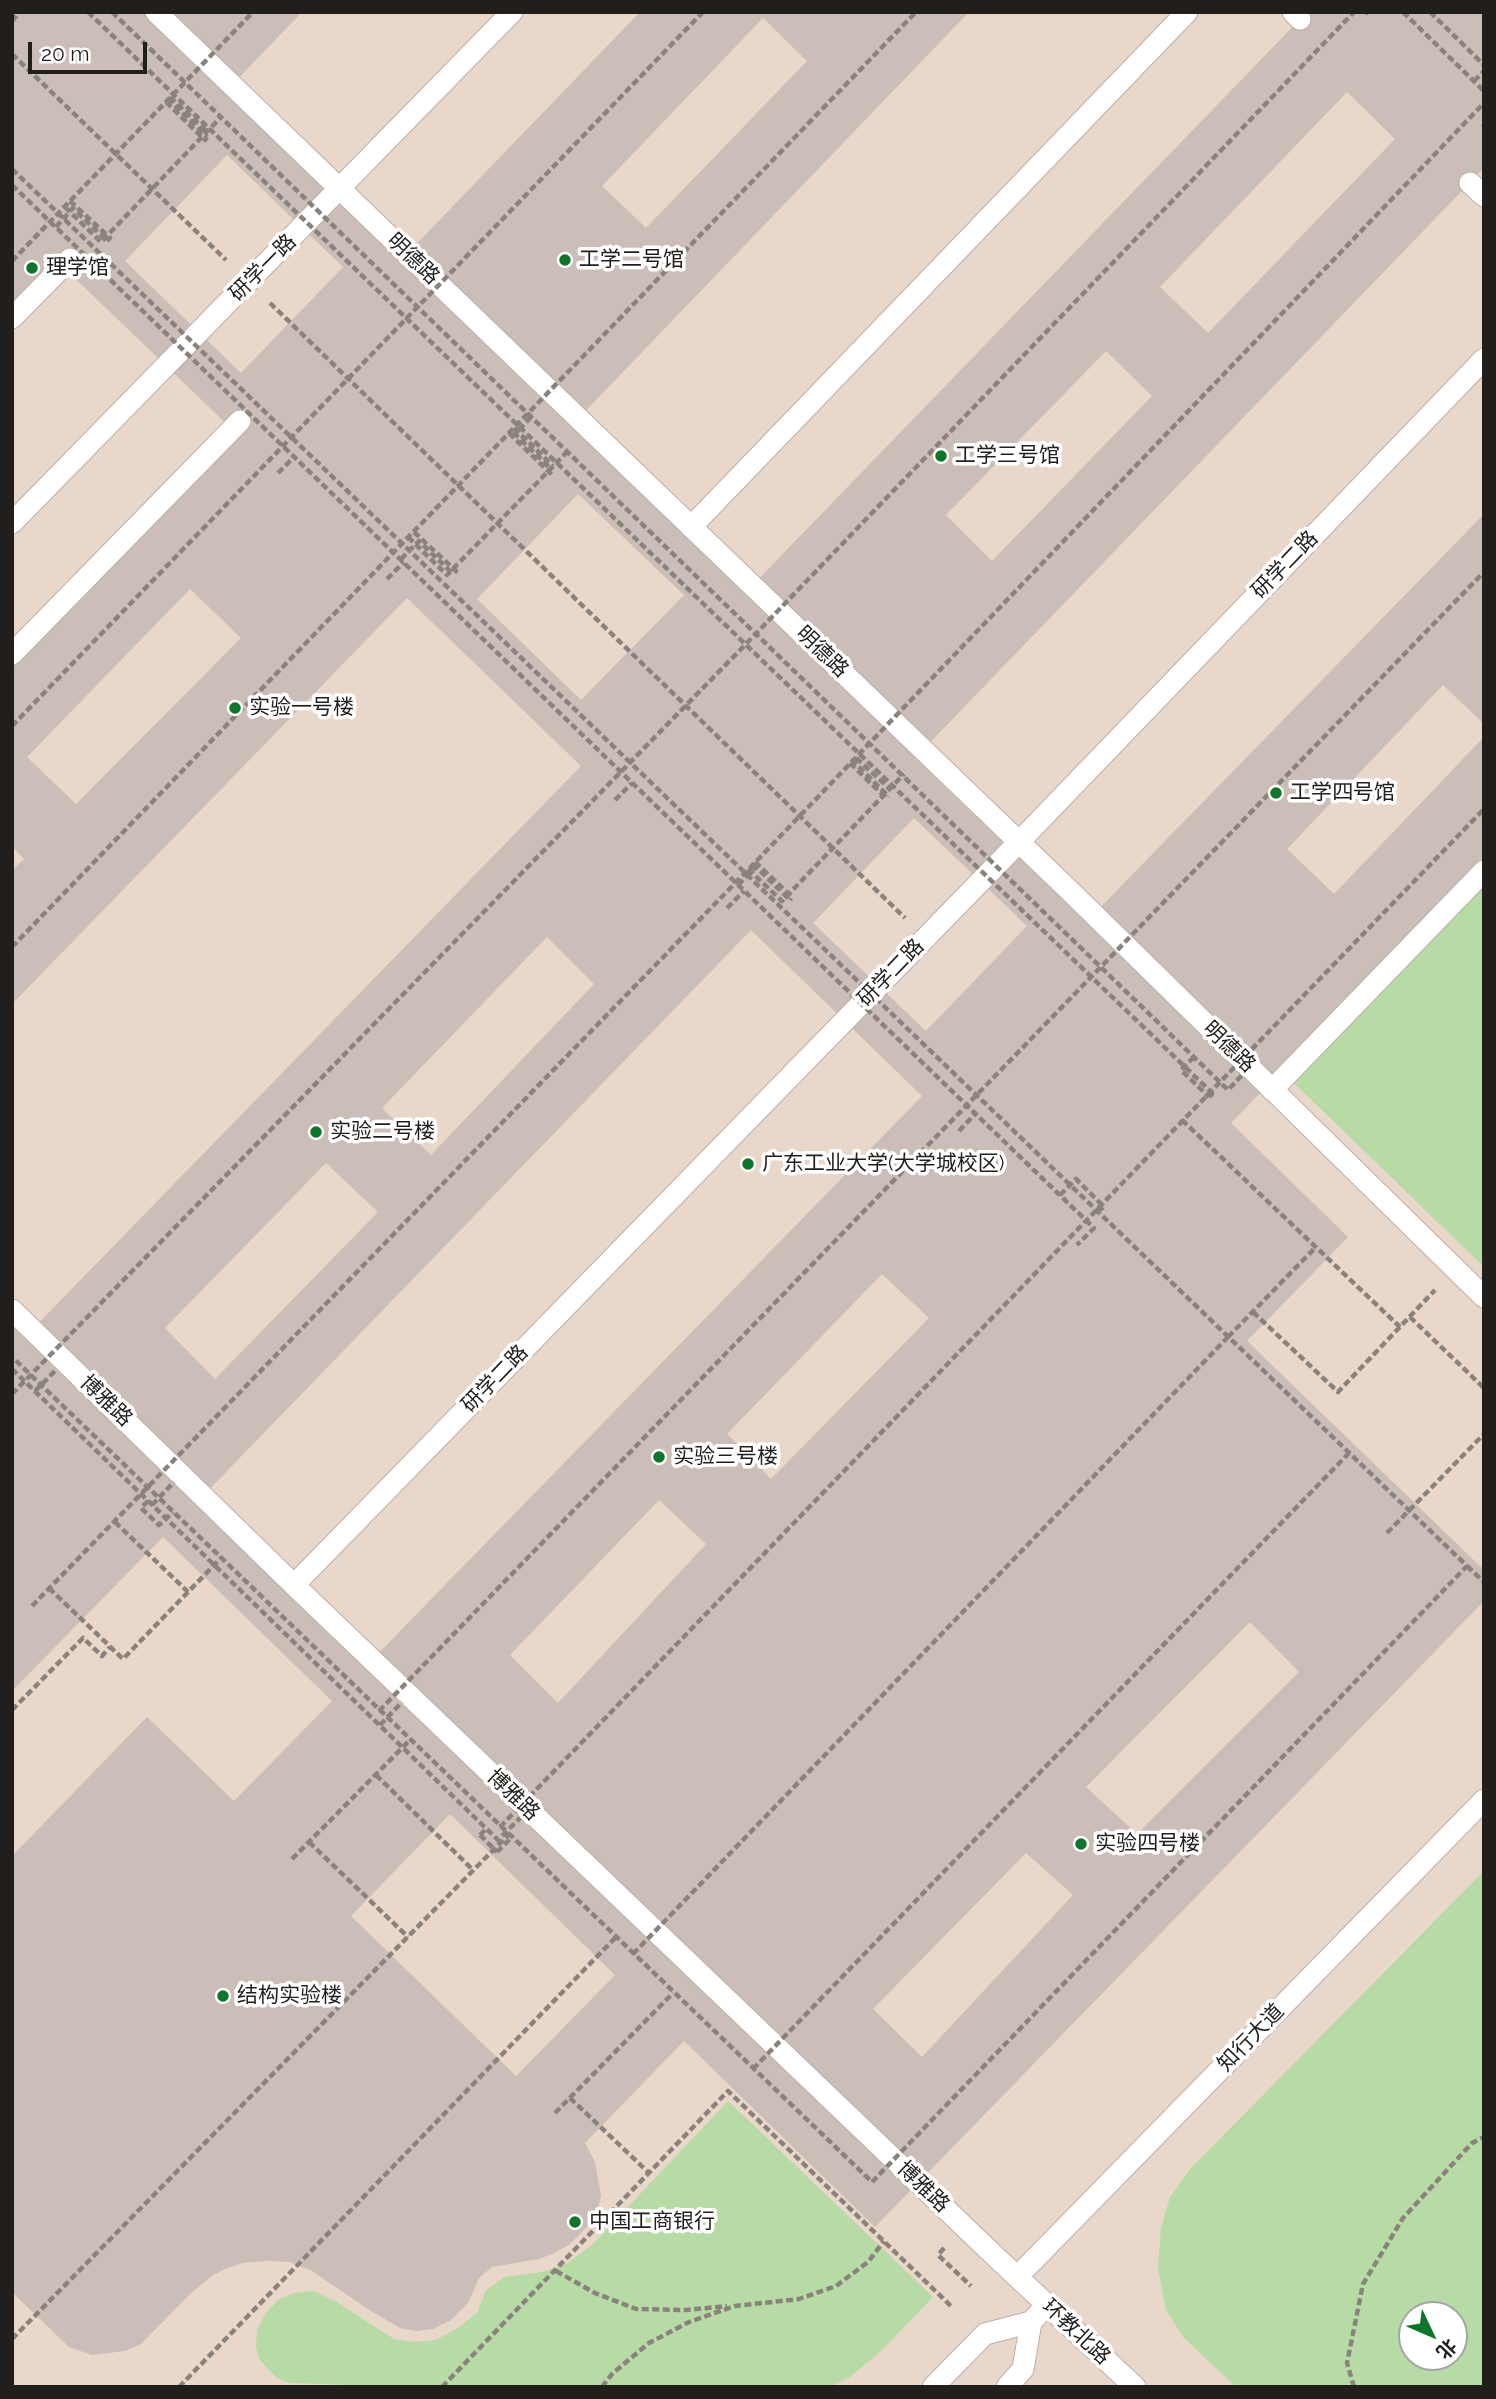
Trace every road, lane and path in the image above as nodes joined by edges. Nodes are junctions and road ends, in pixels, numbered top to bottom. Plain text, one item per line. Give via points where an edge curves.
1 (20, 12) edge
2 (88, 12) edge
3 (111, 12) edge
4 (156, 12) edge
5 (253, 12) edge
6 (512, 12) edge
7 (703, 12) edge
8 (916, 12) edge
9 (1187, 12) edge
10 (1354, 12) edge
11 (1403, 12) edge
12 (1430, 12) edge
13 (12, 21) edge
14 (12, 54) edge
15 (1484, 65) edge
16 (1484, 71) edge
17 (1474, 81) junction
18 (186, 85) junction
19 (1484, 90) edge
20 (172, 96) junction
21 (166, 102) junction
22 (1484, 103) edge
23 (12, 169) edge
24 (12, 185) edge
25 (152, 190) junction
26 (341, 190) junction
27 (70, 201) junction
28 (65, 206) junction
29 (58, 213) junction
30 (55, 227) junction
31 (70, 259) dead end
32 (12, 261) edge
33 (249, 283) junction
34 (12, 318) edge
35 (408, 320) junction
36 (1484, 359) edge
37 (531, 417) junction
38 (240, 421) dead end
39 (515, 427) junction
40 (509, 433) junction
41 (293, 438) junction
42 (294, 457) junction
43 (278, 474) dead end
44 (12, 523) edge
45 (497, 524) junction
46 (691, 527) junction
47 (414, 532) junction
48 (408, 537) junction
49 (402, 544) junction
50 (402, 561) junction
51 (1484, 572) edge
52 (387, 579) dead end
53 (745, 645) junction
54 (12, 654) edge
55 (12, 726) edge
56 (871, 745) junction
57 (857, 756) junction
58 (631, 762) junction
59 (850, 763) junction
60 (632, 783) junction
61 (615, 800) dead end
62 (1484, 809) edge
63 (1019, 842) junction
64 (833, 849) junction
65 (755, 862) junction
66 (747, 871) junction
67 (1484, 872) edge
68 (738, 885) junction
69 (744, 891) junction
70 (727, 908) dead end
71 (925, 938) junction
72 (12, 947) edge
73 (1090, 976) junction
74 (1194, 1057) junction
75 (1243, 1074) dead end
76 (1219, 1082) junction
77 (1272, 1090) junction
78 (1210, 1091) junction
79 (976, 1094) junction
80 (976, 1113) junction
81 (1182, 1121) junction
82 (958, 1131) dead end
83 (1060, 1195) junction
84 (1097, 1208) junction
85 (1077, 1245) dead end
86 (1316, 1247) junction
87 (1455, 1269) junction
88 (1484, 1297) edge
89 (12, 1310) edge
90 (1253, 1312) junction
91 (1410, 1317) junction
92 (1400, 1327) junction
93 (1228, 1337) junction
94 (12, 1357) edge
95 (12, 1369) edge
96 (57, 1369) dead end
97 (30, 1375) junction
98 (1484, 1388) edge
99 (35, 1391) junction
100 (12, 1394) edge
101 (1484, 1434) edge
102 (1349, 1453) junction
103 (174, 1482) dead end
104 (149, 1488) junction
105 (150, 1503) junction
106 (173, 1512) junction
107 (115, 1522) junction
108 (1387, 1534) dead end
109 (229, 1549) dead end
110 (1467, 1566) junction
111 (1484, 1582) edge
112 (294, 1584) junction
113 (49, 1588) junction
114 (188, 1592) junction
115 (32, 1606) dead end
116 (110, 1647) junction
117 (402, 1702) dead end
118 (12, 1710) edge
119 (379, 1711) junction
120 (380, 1725) junction
121 (410, 1740) junction
122 (376, 1775) junction
123 (1484, 1800) edge
124 (521, 1817) dead end
125 (517, 1826) dead end
126 (500, 1827) junction
127 (487, 1828) junction
128 (511, 1838) junction
129 (309, 1842) junction
130 (292, 1859) dead end
131 (473, 1870) junction
132 (624, 1928) dead end
133 (408, 1937) junction
134 (633, 1954) junction
135 (673, 1993) junction
136 (753, 2070) junction
137 (570, 2098) junction
138 (555, 2113) dead end
139 (1484, 2137) edge
140 (649, 2174) junction
141 (884, 2241) junction
142 (555, 2270) junction
143 (1017, 2277) junction
144 (1047, 2305) junction
145 (735, 2306) junction
146 (952, 2307) dead end
147 (1031, 2322) junction
148 (12, 2339) edge
149 (179, 2387) edge
150 (442, 2387) edge
151 (602, 2387) edge
152 (933, 2387) edge
153 (1007, 2387) edge
154 (1135, 2387) edge
155 (1354, 2387) edge

1 - 13 path
2 - 20 path, bridge
3 - 18 path, bridge
4 - 26 lane, 明德路
5 - 20 path, bridge
6 - 26 lane, 研学一路
7 - 35 path, bridge
8 - 39 path, bridge
9 - 46 lane
10 - 53 path, bridge
11 - 17 path
12 - 15 path
14 - 25 path
16 - 17 path
17 - 19 path
18 - 21 path, bridge via 170,101 205,140
18 - 37 path, bridge
20 - 21 path, bridge
20 - 25 path via 207,132
20 - 35 path, bridge
21 - 27 path, bridge
22 - 57 path, bridge
23 - 29 path, bridge
24 - 30 path, bridge
25 - 28 path via 101,242
25 - 33 path
26 - 33 lane, 研学一路
26 - 46 lane, 明德路
27 - 28 path, bridge
27 - 30 path, bridge via 110,238 107,241 74,208
28 - 29 path, bridge
29 - 32 path, bridge
29 - 41 path, bridge
30 - 42 path, bridge
31 - 34 lane
33 - 44 lane, 研学一路
33 - 45 path
35 - 39 path, bridge
35 - 41 path, bridge
36 - 63 lane, 研学二路
37 - 40 path, bridge via 515,434 550,472
37 - 56 path, bridge
38 - 54 lane
39 - 40 path, bridge
39 - 45 path via 553,466
39 - 53 path, bridge
40 - 47 path, bridge
41 - 49 path, bridge
41 - 55 path, bridge
42 - 43 path
42 - 50 path, bridge
45 - 48 path via 447,575
45 - 64 path
46 - 63 lane, 明德路
47 - 48 path, bridge
47 - 50 path, bridge via 456,571 453,574 419,541
48 - 49 path, bridge
49 - 58 path, bridge
49 - 72 path, bridge
50 - 52 path
50 - 60 path, bridge
51 - 73 path, bridge
53 - 57 path, bridge
53 - 58 path, bridge
56 - 59 path, bridge via 854,762 886,798
56 - 74 path, bridge
57 - 59 path, bridge
57 - 64 path via 890,789
57 - 73 path, bridge
58 - 66 path, bridge
58 - 97 path, bridge
59 - 65 path, bridge
60 - 61 path
60 - 68 path, bridge
62 - 76 path, bridge
63 - 71 lane, 研学二路
63 - 77 lane, 明德路
64 - 66 path via 782,901
64 - 71 path
65 - 66 path, bridge
65 - 68 path, bridge via 792,897 790,900 756,867
66 - 79 path, bridge
66 - 104 path, bridge
67 - 77 lane
68 - 69 path, bridge
69 - 70 path
69 - 80 path, bridge
71 - 112 lane, 研学二路
73 - 78 path, bridge
73 - 79 path, bridge
74 - 76 path, bridge
74 - 78 path, bridge via 1181,1070 1209,1097
75 - 76 path, bridge via 1227,1090
76 - 78 path, bridge
77 - 87 lane, 明德路
78 - 81 path, bridge
79 - 84 path, bridge
79 - 119 path, bridge
80 - 82 path
80 - 83 path, bridge
81 - 84 path, bridge
81 - 86 path
83 - 84 path, bridge via 1076,1180 1104,1207
83 - 85 path, bridge via 1094,1228
84 - 93 path, bridge
84 - 126 path, bridge
86 - 90 path
86 - 92 path
87 - 88 lane, 明德路
87 - 91 path
89 - 112 lane, 博雅路
90 - 92 path via 1338,1392
90 - 93 path
91 - 92 path
91 - 98 path
93 - 102 path, bridge
93 - 134 path, bridge
94 - 97 path, bridge
95 - 99 path, bridge
96 - 99 path, bridge
97 - 100 path, bridge
97 - 104 path, bridge
99 - 105 path, bridge
101 - 108 path
102 - 110 path, bridge
102 - 136 path, bridge
103 - 105 path, bridge
104 - 106 path, bridge
104 - 107 path, bridge
105 - 106 path, bridge via 141,1508 159,1525
105 - 120 path, bridge
106 - 119 path, bridge
107 - 113 path, bridge
107 - 114 path
109 - 114 path
110 - 111 path
110 - 136 path, bridge via 872,2182
112 - 143 lane, 博雅路
113 - 115 path, bridge
113 - 116 path
114 - 116 path via 122,1659
116 - 118 path via 102,1656 83,1638
117 - 120 path, bridge
119 - 121 path, bridge
120 - 127 path, bridge
121 - 122 path
121 - 126 path, bridge
122 - 129 path
122 - 131 path
123 - 143 lane, 知行大道
124 - 127 path, bridge via 498,1839
125 - 131 path
126 - 128 path, bridge
127 - 128 path, bridge via 480,1835 498,1852
128 - 134 path, bridge
129 - 130 path
129 - 133 path
131 - 133 path
132 - 149 path
133 - 148 path
134 - 135 path, bridge
135 - 136 path, bridge
135 - 137 path
137 - 138 path
137 - 140 path
139 - 155 path via 1472,2143 1403,2218 1363,2284 1347,2363
140 - 141 path via 728,2091
140 - 142 path
141 - 145 path via 867,2262 836,2286 799,2299
141 - 146 path
142 - 145 path via 636,2309
142 - 150 path
143 - 144 lane, 环教北路
144 - 147 lane
144 - 154 lane, 环教北路
145 - 151 path via 649,2343
147 - 152 lane via 985,2334
147 - 153 lane via 1023,2369

